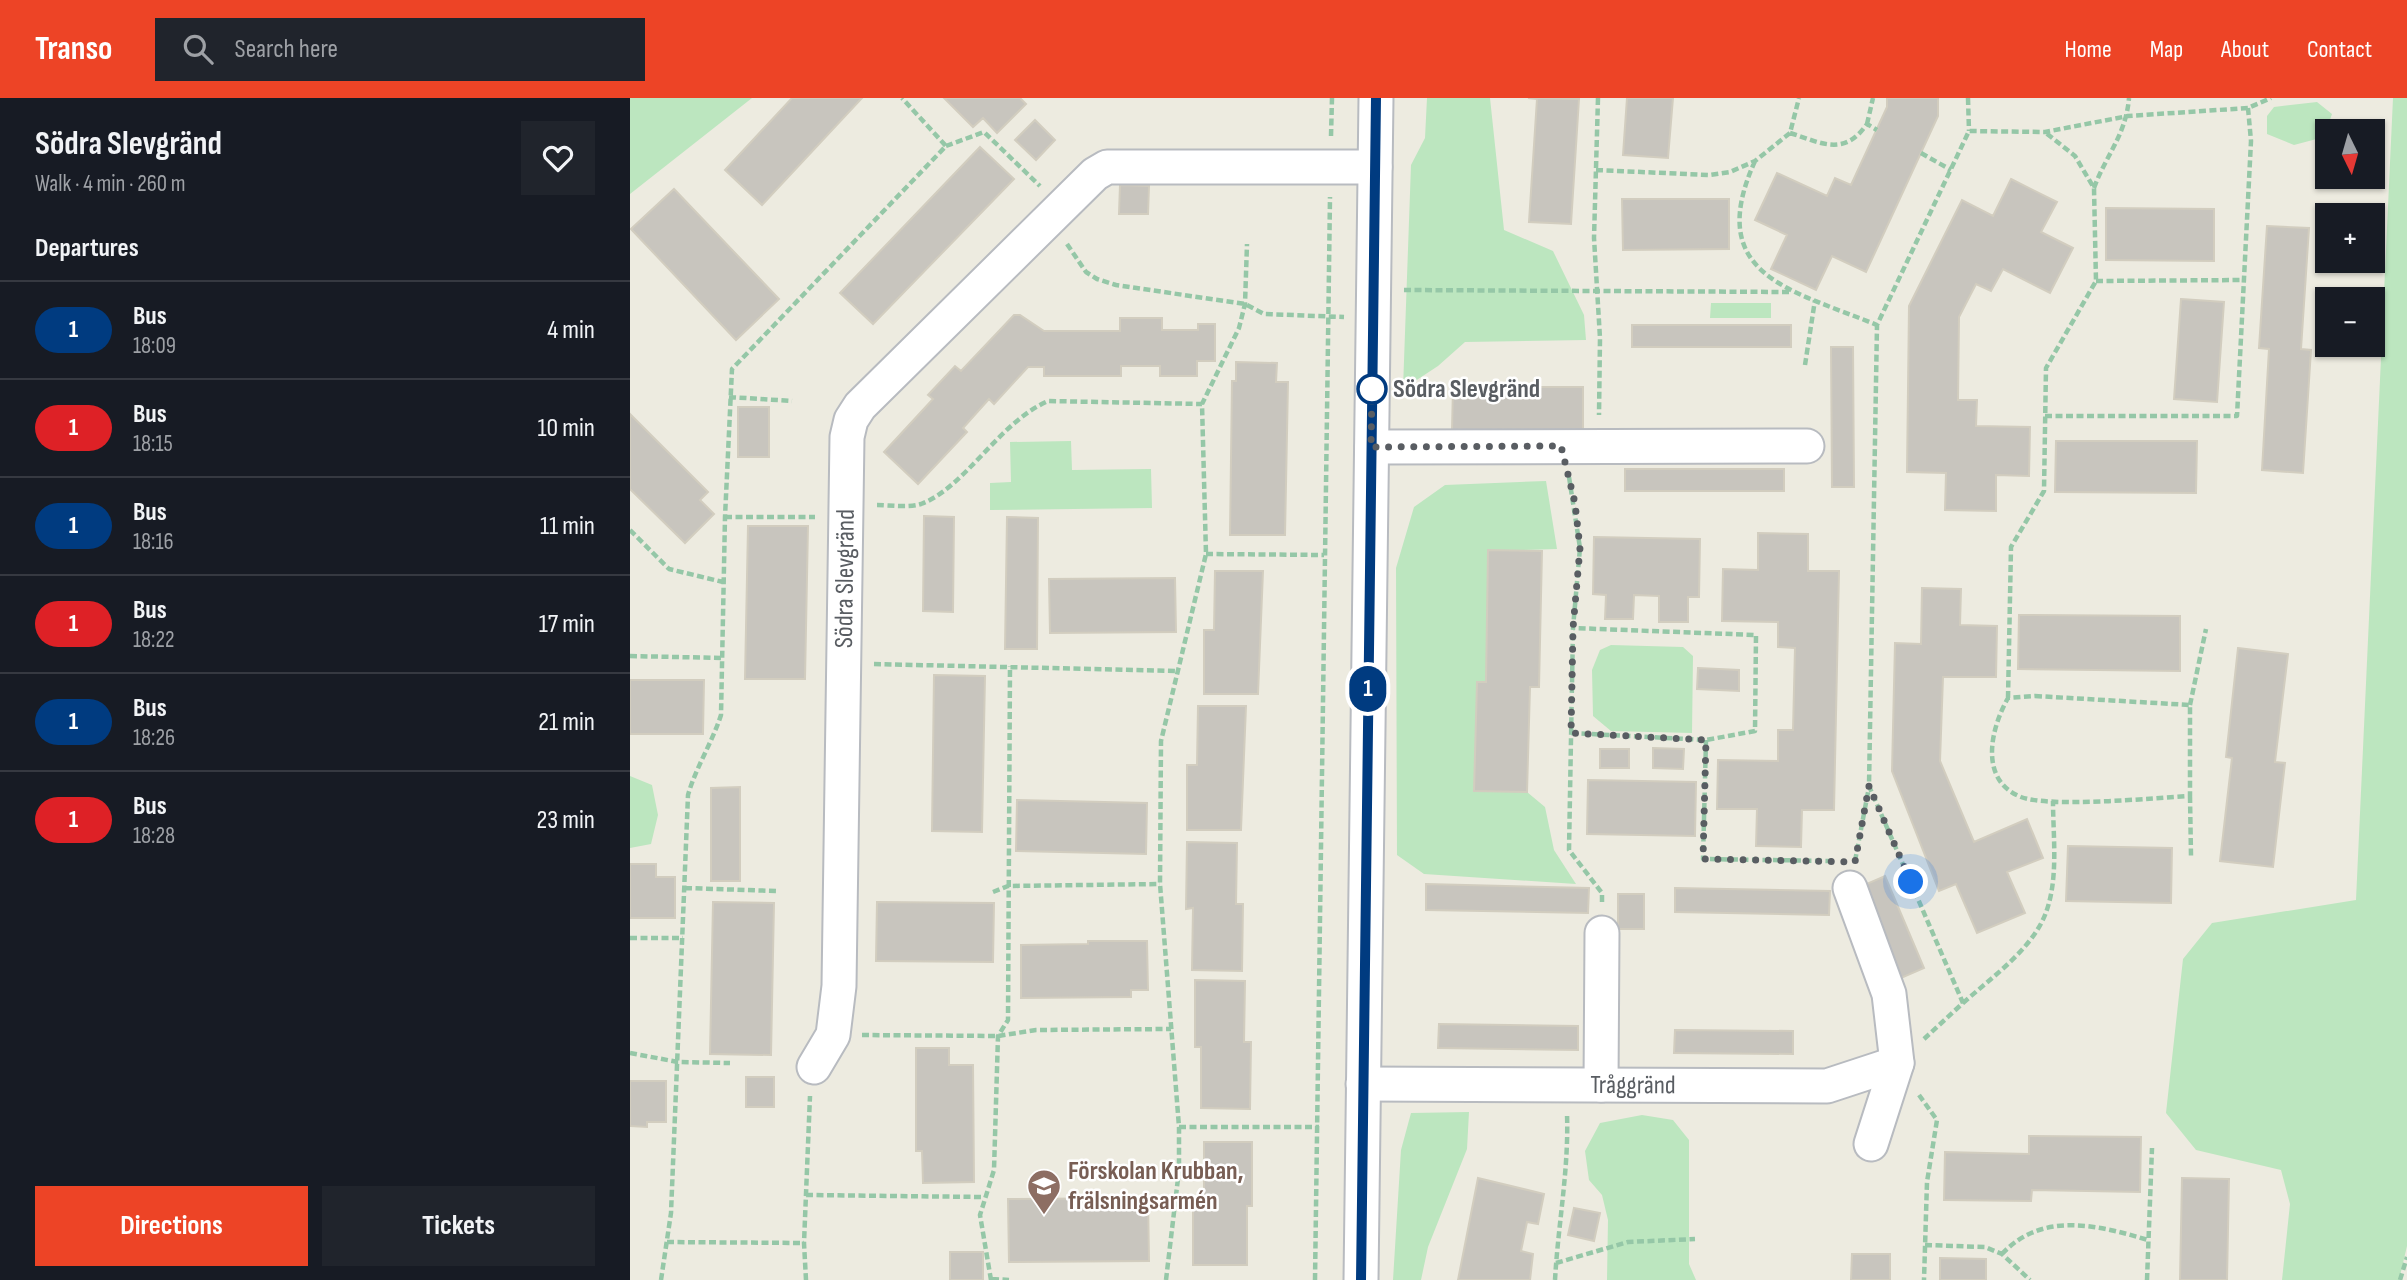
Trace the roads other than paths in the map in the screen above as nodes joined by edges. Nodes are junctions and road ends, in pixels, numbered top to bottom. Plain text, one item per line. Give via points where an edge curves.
1 (1376, 98) edge
2 (1375, 167) junction
3 (1807, 446) dead end
4 (1371, 447) junction
5 (1852, 875) road end
6 (1602, 933) road end
7 (1897, 1063) junction
8 (814, 1067) road end
9 (1363, 1084) junction
10 (1601, 1085) junction
11 (1871, 1144) dead end
12 (1361, 1280) edge

1 - 2 street
2 - 4 street
2 - 8 street, Södra Slevgränd via 1107,167 1049,219 851,420 845,505 839,986 833,1035
3 - 4 street
4 - 9 street
5 - 7 street via 1889,994
6 - 10 street
7 - 10 street, Tråggränd via 1827,1086
7 - 11 street
9 - 10 street, Tråggränd
9 - 12 street

